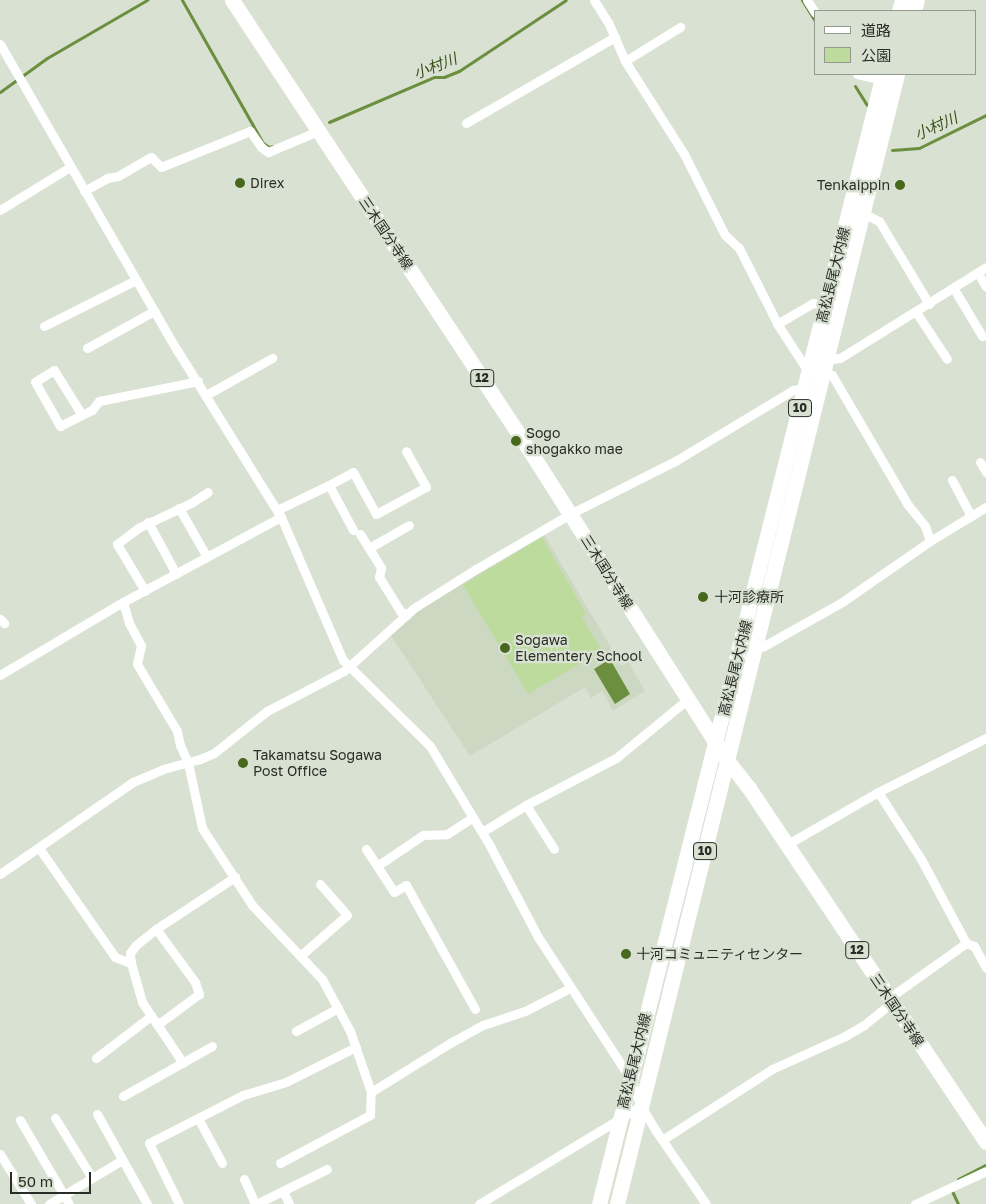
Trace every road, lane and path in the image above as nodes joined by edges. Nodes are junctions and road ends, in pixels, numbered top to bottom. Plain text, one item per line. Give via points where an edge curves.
1 (232, 0) edge
2 (594, 0) edge
3 (807, 0) edge
4 (814, 10) edge
5 (680, 27) dead end
6 (615, 37) junction
7 (0, 44) edge
8 (8, 58) junction
9 (625, 61) junction
10 (0, 63) edge
11 (866, 75) edge
12 (898, 75) edge
13 (883, 77) edge
14 (466, 123) dead end
15 (318, 131) junction
16 (70, 168) junction
17 (84, 191) junction
18 (0, 210) edge
19 (863, 213) junction
20 (982, 270) edge
21 (136, 280) junction
22 (986, 287) edge
23 (954, 289) junction
24 (929, 304) junction
25 (825, 305) junction
26 (154, 311) junction
27 (916, 312) junction
28 (777, 324) junction
29 (44, 326) dead end
30 (982, 336) dead end
31 (87, 348) dead end
32 (272, 358) dead end
33 (946, 359) dead end
34 (818, 364) junction
35 (198, 381) junction
36 (812, 388) junction
37 (206, 395) junction
38 (82, 415) junction
39 (406, 451) dead end
40 (980, 462) dead end
41 (986, 472) edge
42 (952, 480) dead end
43 (329, 485) junction
44 (208, 492) dead end
45 (986, 507) edge
46 (180, 508) junction
47 (279, 514) junction
48 (570, 514) junction
49 (971, 516) junction
50 (148, 522) junction
51 (409, 525) dead end
52 (930, 541) junction
53 (369, 548) junction
54 (207, 557) junction
55 (176, 574) junction
56 (145, 590) junction
57 (123, 602) junction
58 (406, 615) junction
59 (755, 648) junction
60 (349, 666) junction
61 (0, 675) edge
62 (688, 699) junction
63 (986, 738) edge
64 (716, 743) junction
65 (727, 760) junction
66 (188, 763) junction
67 (878, 792) junction
68 (526, 805) junction
69 (473, 817) junction
70 (482, 832) junction
71 (786, 845) junction
72 (39, 848) junction
73 (366, 849) dead end
74 (554, 849) dead end
75 (378, 866) junction
76 (0, 874) edge
77 (235, 877) junction
78 (320, 884) dead end
79 (156, 929) junction
80 (966, 943) junction
81 (300, 956) junction
82 (131, 963) junction
83 (986, 968) edge
84 (570, 988) junction
85 (890, 1000) junction
86 (338, 1008) junction
87 (475, 1009) dead end
88 (151, 1016) junction
89 (157, 1024) junction
90 (296, 1031) dead end
91 (212, 1046) dead end
92 (356, 1047) junction
93 (96, 1058) dead end
94 (183, 1063) junction
95 (630, 1078) junction
96 (371, 1092) junction
97 (123, 1096) dead end
98 (641, 1106) junction
99 (97, 1114) dead end
100 (55, 1118) dead end
101 (198, 1118) junction
102 (620, 1118) junction
103 (20, 1120) dead end
104 (662, 1140) junction
105 (986, 1142) edge
106 (0, 1154) edge
107 (122, 1160) junction
108 (222, 1163) dead end
109 (280, 1163) dead end
110 (327, 1169) dead end
111 (986, 1171) edge
112 (92, 1178) junction
113 (244, 1179) dead end
114 (283, 1191) junction
115 (63, 1195) junction
116 (31, 1204) edge
117 (49, 1204) edge
118 (69, 1204) edge
119 (147, 1204) edge
120 (179, 1204) edge
121 (256, 1204) edge
122 (289, 1204) edge
123 (479, 1204) edge
124 (599, 1204) edge
125 (617, 1204) edge
126 (706, 1204) edge
127 (915, 1204) edge

1 - 15 main road, 三木国分寺線 / 12
2 - 6 street
3 - 4 street
5 - 9 street
6 - 9 street
6 - 14 street
7 - 8 street
8 - 10 street
8 - 16 street
9 - 28 street via 684,154 725,235 739,248
11 - 13 street
12 - 19 main road, 高松長尾大内線 / 10
13 - 25 main road, 高松長尾大内線 / 10
15 - 17 street via 268,152 261,148 250,131 160,167 151,157
15 - 48 main road, 三木国分寺線 / 12
16 - 17 street
16 - 18 street
17 - 21 street
19 - 24 street via 879,221
19 - 34 main road, 高松長尾大内線 / 10
20 - 22 street
20 - 23 street
21 - 26 street
21 - 29 street
23 - 24 street
23 - 30 street
24 - 27 street
25 - 28 street via 813,303
25 - 34 main road, 高松長尾大内線 / 10
26 - 31 street
26 - 35 street
27 - 33 street
27 - 34 street via 840,358
28 - 34 street via 804,364
32 - 37 street
34 - 36 main road, 高松長尾大内線 / 10
34 - 52 street via 832,375 841,389 908,505 925,526
35 - 37 street
35 - 38 street via 99,401
36 - 48 street via 793,390 677,460
36 - 59 main road, 高松長尾大内線 / 10
36 - 64 main road, 高松長尾大内線 / 10
37 - 47 street
38 - 38 street via 60,426 35,382 54,370
39 - 43 street via 426,486 376,514 353,472
40 - 41 street
42 - 49 street
43 - 47 street
43 - 53 street
44 - 46 street
45 - 49 street
46 - 50 street
46 - 54 street
47 - 54 street
47 - 60 street via 335,644
48 - 58 street
48 - 62 main road, 三木国分寺線 / 12
49 - 52 street
50 - 55 street
50 - 56 street via 117,544
51 - 53 street
52 - 59 street via 842,602
53 - 58 street via 382,568 379,576 400,611
54 - 55 street
55 - 56 street
56 - 57 street
57 - 61 street
57 - 66 street via 141,646 137,664 177,732
58 - 60 street
59 - 65 main road, 高松長尾大内線 / 10
60 - 66 street via 267,711 214,753
60 - 69 street via 430,746
62 - 64 main road, 三木国分寺線 / 12
62 - 68 street via 616,758
63 - 67 street
64 - 65 main road, 三木国分寺線 / 12
64 - 95 main road, 高松長尾大内線 / 10
65 - 71 main road, 三木国分寺線 / 12
65 - 98 main road, 高松長尾大内線 / 10
66 - 72 street via 133,782
66 - 77 street via 202,828
67 - 71 street
67 - 80 street via 921,859
68 - 70 street
68 - 74 street
69 - 70 street
69 - 75 street via 447,834 423,835
70 - 84 street
71 - 85 main road, 三木国分寺線 / 12
72 - 76 street
72 - 82 street via 115,957
73 - 75 street
75 - 87 street via 394,892 406,885
77 - 79 street
77 - 81 street via 252,905
78 - 81 street via 347,915
79 - 82 street via 130,953
79 - 89 street via 196,982 199,994
80 - 83 street via 974,946
80 - 85 street
81 - 86 street via 322,979
82 - 88 street via 142,1002
84 - 95 street
84 - 96 street via 525,1011 483,1025
85 - 104 street via 845,1036 772,1069
85 - 105 main road, 三木国分寺線 / 12
86 - 90 street
86 - 92 street
88 - 89 street
88 - 93 street
89 - 94 street
91 - 94 street
92 - 96 street
92 - 101 street via 286,1082 243,1095
94 - 97 street
95 - 98 street
95 - 102 main road, 高松長尾大内線 / 10
96 - 109 street via 370,1115
98 - 102 street
98 - 104 street
98 - 125 main road, 高松長尾大内線 / 10
99 - 107 street
100 - 112 street
101 - 108 street
101 - 120 street via 149,1143
102 - 123 street
102 - 124 main road, 高松長尾大内線 / 10
103 - 115 street
104 - 126 street
106 - 116 street
107 - 112 street
107 - 119 street
110 - 114 street
111 - 127 street
112 - 115 street
113 - 121 street
114 - 121 street
114 - 122 street
115 - 117 street
115 - 118 street

